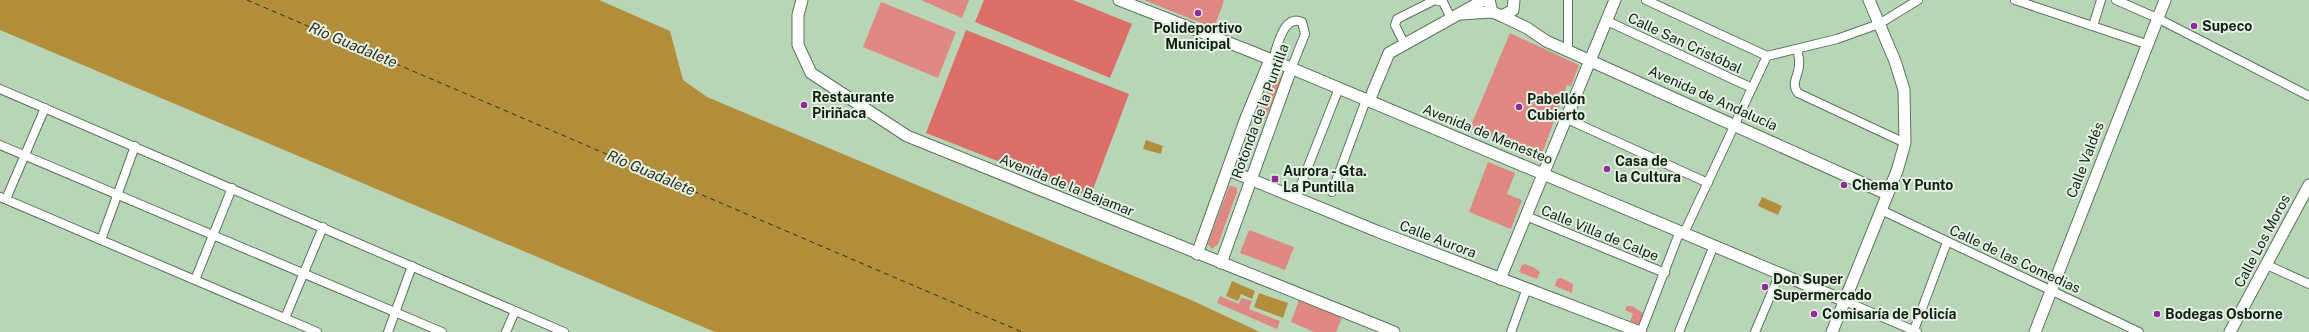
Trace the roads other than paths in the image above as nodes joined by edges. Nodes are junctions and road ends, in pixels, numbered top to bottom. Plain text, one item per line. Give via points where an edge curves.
1 (802, 0) edge
2 (1119, 0) edge
3 (1484, 0) edge
4 (1489, 0) edge
5 (1568, 0) edge
6 (1615, 0) edge
7 (1646, 0) edge
8 (1869, 0) edge
9 (1918, 0) edge
10 (2015, 0) edge
11 (2101, 0) edge
12 (2116, 0) edge
13 (2165, 0) edge
14 (1513, 5) edge
15 (1497, 14) junction
16 (1455, 16) junction
17 (2157, 18) junction
18 (1606, 21) junction
19 (1879, 24) junction
20 (2093, 26) junction
21 (1527, 28) junction
22 (1404, 43) junction
23 (2146, 44) junction
24 (1797, 49) junction
25 (1568, 50) junction
26 (1767, 56) junction
27 (1590, 59) junction
28 (1271, 60) junction
29 (1291, 68) junction
30 (1339, 88) junction
31 (1752, 88) junction
32 (0, 89) edge
33 (2309, 96) edge
34 (1368, 100) junction
35 (45, 108) junction
36 (1567, 119) junction
37 (1736, 124) junction
38 (1905, 143) junction
39 (0, 145) edge
40 (135, 146) junction
41 (25, 155) junction
42 (1228, 170) junction
43 (1544, 173) junction
44 (1251, 179) junction
45 (1708, 183) junction
46 (2309, 185) edge
47 (232, 188) junction
48 (1332, 192) dead end
49 (1887, 194) junction
50 (117, 195) junction
51 (1296, 197) junction
52 (3, 198) edge
53 (1881, 210) junction
54 (1526, 216) junction
55 (323, 227) junction
56 (1682, 232) junction
57 (213, 235) junction
58 (101, 240) junction
59 (1947, 242) junction
60 (1714, 246) junction
61 (1197, 254) junction
62 (1221, 263) junction
63 (2267, 265) junction
64 (412, 266) junction
65 (304, 273) junction
66 (1665, 273) junction
67 (1780, 274) junction
68 (1500, 279) junction
69 (195, 280) junction
70 (2309, 284) edge
71 (1527, 288) junction
72 (2052, 290) junction
73 (1845, 300) junction
74 (515, 311) junction
75 (395, 312) junction
76 (285, 318) junction
77 (1623, 329) edge
78 (1915, 331) edge
79 (317, 332) edge
80 (388, 332) edge
81 (442, 332) edge
82 (506, 332) edge
83 (564, 332) edge
84 (1394, 332) edge
85 (1511, 332) edge
86 (1640, 332) edge
87 (1679, 332) edge
88 (1755, 332) edge
89 (1832, 332) edge
90 (2035, 332) edge
91 (2139, 332) edge
92 (2230, 332) edge

1 - 61 street, Avenida de la Bajamar via 798,15 798,45 811,73 907,136
2 - 28 street, Avenida de Menesteo
3 - 16 street
4 - 15 street
5 - 25 street
6 - 18 street
7 - 26 street
8 - 19 street
9 - 19 street
10 - 20 street
11 - 20 street
12 - 17 street
13 - 17 street, Calle Valdés
14 - 15 street
14 - 21 street, Avenida de Andalucía
15 - 16 street
15 - 21 street, Avenida de Andalucía
16 - 22 street
16 - 22 street via 1443,2 1435,0 1397,19 1395,26
17 - 23 street, Calle Valdés
17 - 33 street
18 - 27 street
18 - 31 street, Calle San Cristóbal
19 - 24 street via 1837,39
19 - 38 street via 1904,90
20 - 23 street
21 - 25 street, Avenida de Andalucía via 1546,41
22 - 34 street via 1389,53
23 - 72 street, Calle Valdés
24 - 26 street
24 - 38 street via 1800,63 1794,88 1798,93
25 - 27 street, Avenida de Andalucía
26 - 31 street
27 - 36 street
27 - 37 street, Avenida de Andalucía
28 - 29 street, Avenida de Menesteo
28 - 29 street, Rotonda de la Puntilla via 1284,30 1292,21 1302,22 1305,34
28 - 42 street via 1246,118
29 - 30 street, Avenida de Menesteo
29 - 44 street, Rotonda de la Puntilla
30 - 34 street, Avenida de Menesteo
30 - 51 street
31 - 37 street
32 - 35 street
34 - 43 street, Avenida de Menesteo
34 - 48 street
35 - 40 street
35 - 41 street
36 - 43 street
36 - 45 street
37 - 45 street
37 - 49 street, Avenida de Andalucía
38 - 49 street
39 - 41 street
40 - 47 street
40 - 50 street
41 - 50 street
41 - 52 street
42 - 44 street, Calle Aurora
42 - 61 street
43 - 54 street
43 - 56 street, Avenida de Menesteo
44 - 51 street, Calle Aurora
44 - 62 street, Rotonda de la Puntilla
45 - 56 street
46 - 63 street, Calle Los Moros
47 - 55 street
47 - 57 street
49 - 53 street
50 - 57 street
50 - 58 street
51 - 68 street, Calle Aurora
52 - 58 street
53 - 59 street, Calle de las Comedias
53 - 73 street
54 - 66 street, Calle Villa de Calpe
54 - 68 street
55 - 64 street
55 - 65 street
56 - 60 street, Avenida de Menesteo
56 - 66 street
57 - 65 street
57 - 69 street
58 - 69 street
59 - 72 street, Calle de las Comedias
59 - 78 street
60 - 67 street, Avenida de Menesteo
60 - 87 street
61 - 62 street, Avenida de la Bajamar
62 - 84 street, Avenida de la Bajamar
63 - 70 street
63 - 92 street, Calle Los Moros
64 - 74 street
64 - 75 street
65 - 75 street
65 - 76 street
66 - 86 street
67 - 73 street, Avenida de Menesteo
67 - 88 street
68 - 71 street, Calle Aurora
69 - 76 street
71 - 77 street, Calle Aurora
71 - 85 street
72 - 90 street, Calle Valdés
72 - 91 street, Calle de las Comedias
73 - 78 street
73 - 89 street
74 - 82 street
74 - 83 street
75 - 80 street
75 - 81 street
76 - 79 street
77 - 86 street, Calle Aurora

